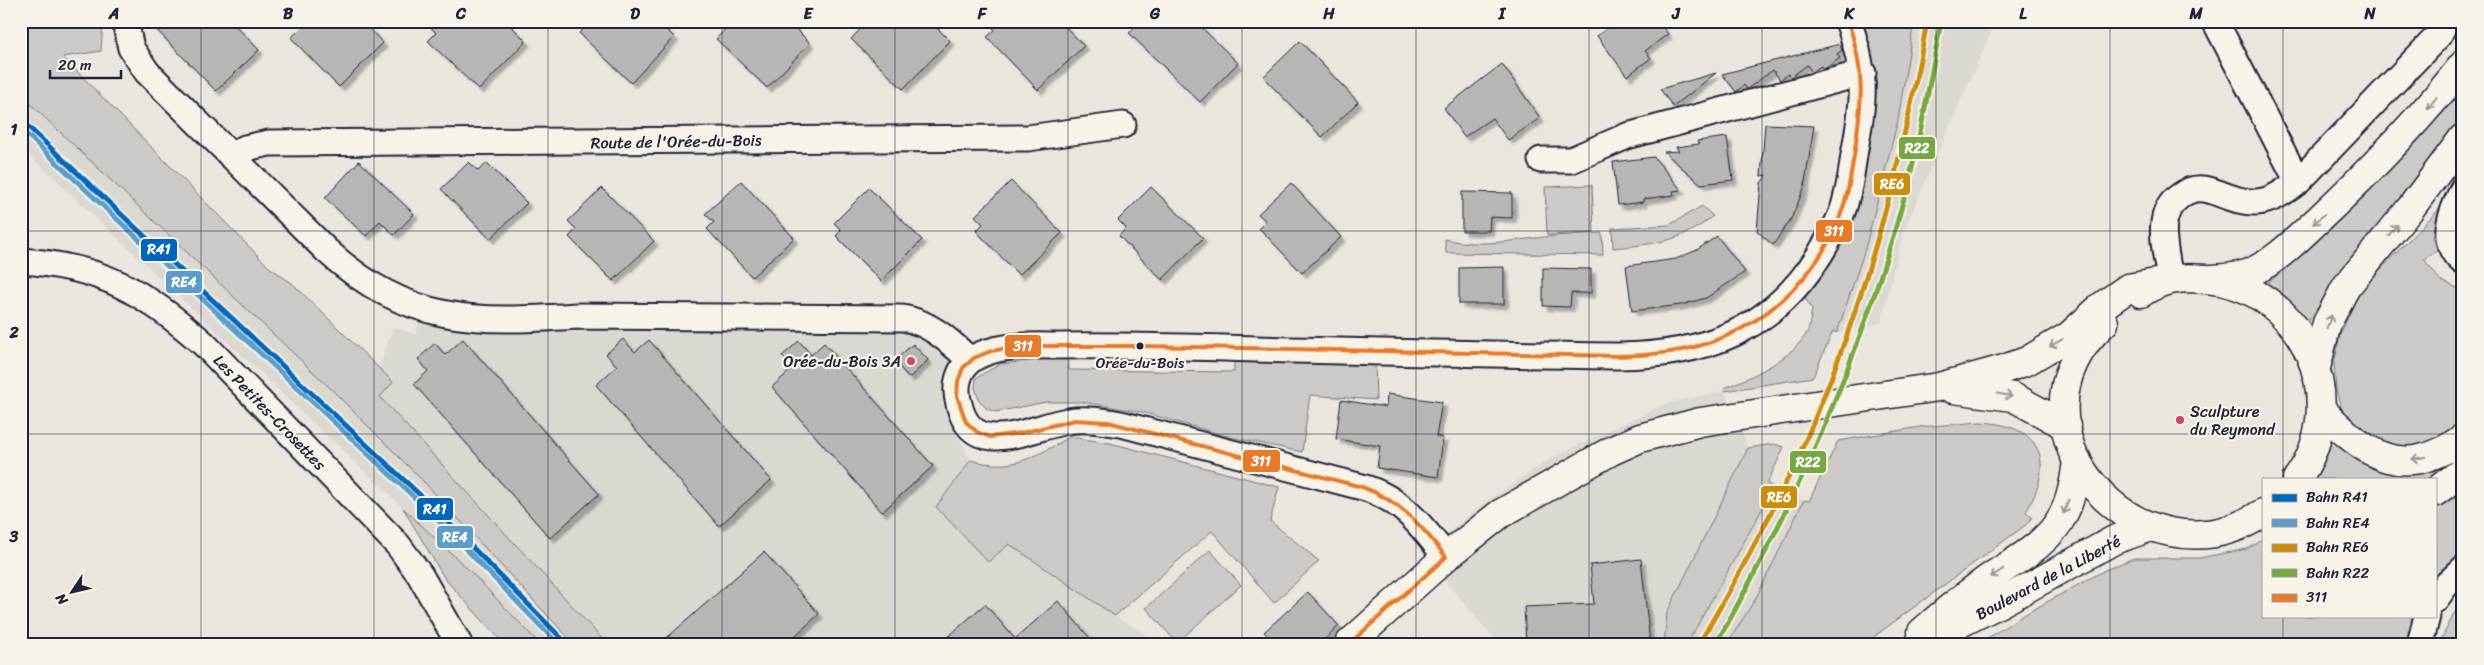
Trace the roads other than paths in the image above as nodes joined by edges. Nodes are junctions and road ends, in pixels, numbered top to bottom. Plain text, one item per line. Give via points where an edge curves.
1 (125, 21) edge
2 (1848, 21) edge
3 (2214, 21) edge
4 (2446, 21) edge
5 (2463, 65) edge
6 (1863, 73) junction
7 (1123, 125) dead end
8 (2463, 138) edge
9 (231, 156) junction
10 (1541, 160) dead end
11 (2463, 178) edge
12 (2298, 182) junction
13 (2463, 189) edge
14 (2410, 208) junction
15 (21, 262) edge
16 (2463, 262) edge
17 (2212, 279) junction
18 (2163, 281) junction
19 (970, 360) junction
20 (2316, 368) junction
21 (1939, 387) junction
22 (2321, 409) junction
23 (2066, 426) junction
24 (2463, 438) edge
25 (2077, 460) junction
26 (2463, 471) edge
27 (2298, 478) edge
28 (2436, 491) edge
29 (2262, 514) edge
30 (2151, 527) junction
31 (1446, 557) junction
32 (2463, 570) edge
33 (2436, 599) edge
34 (2426, 618) edge
35 (459, 644) edge
36 (1349, 644) edge
37 (1910, 644) edge
38 (1919, 644) edge
39 (2420, 644) edge

1 - 9 street via 131,48 147,72
2 - 6 street
3 - 12 street
4 - 12 street via 2439,35
5 -> 17 main road via 2427,110 2379,161 2289,246 2267,264 2246,274
6 - 10 street via 1627,136 1571,160
6 - 19 street via 1864,102 1846,201 1829,239 1793,291 1779,303 1742,330 1703,346 1656,356 1618,356 1038,346 994,350
7 - 9 street, Route de l'Orée-du-Bois via 1028,138 269,143 245,148
8 - 14 main road
9 - 19 street via 353,273 378,290 438,314 491,319 577,316 903,318 935,330
11 - 14 street
12 - 18 street via 2284,192 2259,202 2232,200 2198,188 2174,200 2164,219
13 - 16 street via 2453,210 2448,232 2449,244
20 -> 14 main road via 2327,323 2336,304
15 - 35 street, Les Petites-Crosettes via 70,268 112,280 144,296 172,316 204,344 398,545 420,575
17 - 18 main road
17 - 20 main road via 2233,283 2256,294 2284,315 2303,340
18 -> 21 main road via 2128,288 2069,336 2027,361
18 - 23 main road via 2116,312 2083,347 2065,382 2063,407
19 - 31 street via 958,377 957,394 966,421 980,433 1004,438 1069,420 1096,420 1362,487 1403,507
20 - 22 main road
21 -> 23 main road via 2013,397
21 - 31 main road via 1722,418 1640,438 1500,514
24 -> 22 main road via 2430,456 2406,460 2388,458 2364,449
22 - 27 main road via 2317,439
23 - 25 main road
25 - 30 main road via 2084,474 2115,508
25 -> 37 main road, Boulevard de la Liberté via 2073,489 2063,516 2050,533 2038,546 1953,605
26 - 28 main road
29 - 30 main road via 2234,528 2210,533 2180,533
30 - 38 main road, Boulevard de la Liberté via 2114,540 2000,604
31 - 36 main road
32 - 33 street
34 - 39 street

